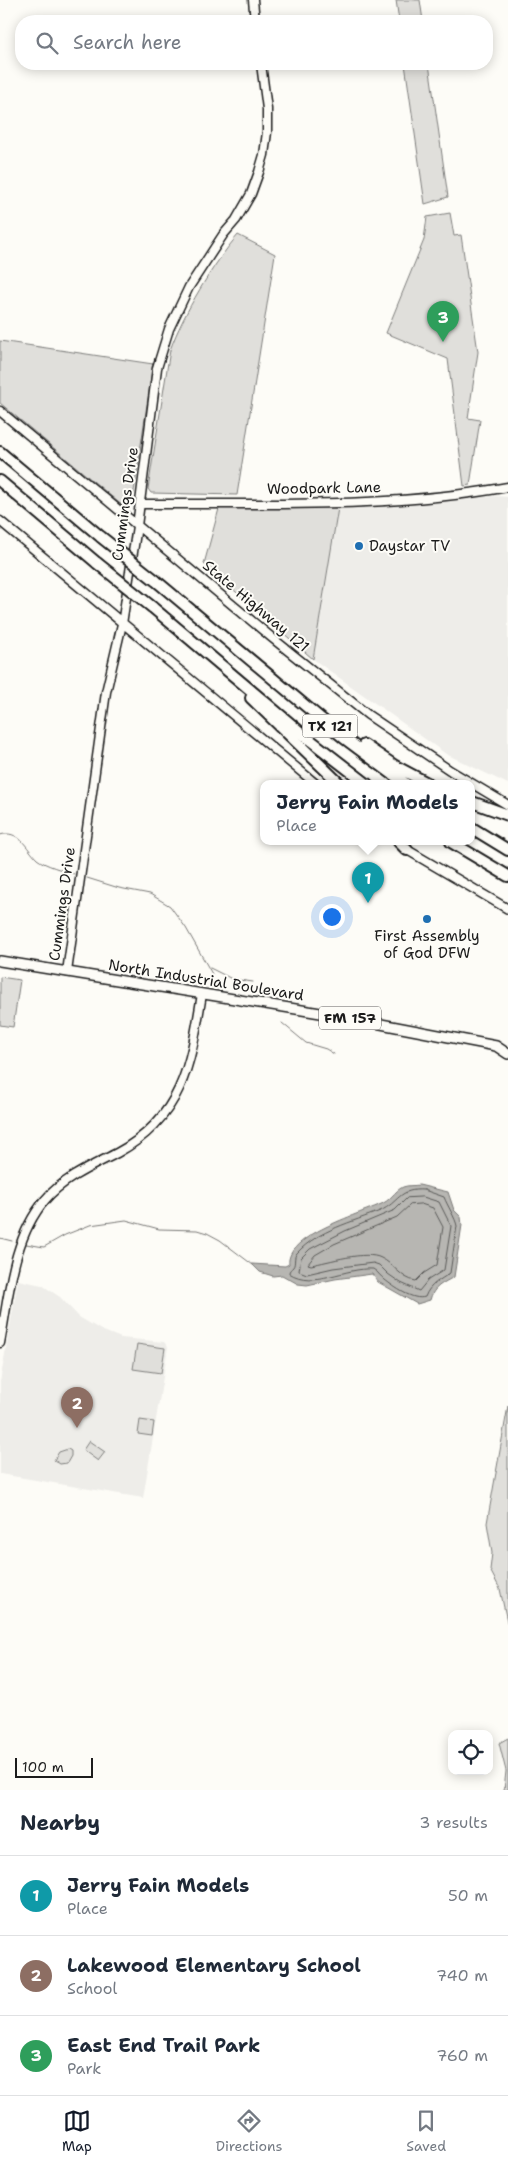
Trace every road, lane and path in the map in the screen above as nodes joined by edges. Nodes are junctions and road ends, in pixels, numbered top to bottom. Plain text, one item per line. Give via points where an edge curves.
1 (252, 0) edge
2 (254, 15) edge
3 (262, 70) edge
4 (0, 411) edge
5 (0, 452) edge
6 (0, 480) edge
7 (508, 487) edge
8 (140, 504) junction
9 (0, 521) edge
10 (137, 526) junction
11 (122, 624) junction
12 (256, 665) junction
13 (228, 672) junction
14 (311, 780) edge
15 (336, 780) edge
16 (362, 780) edge
17 (401, 780) edge
18 (422, 780) edge
19 (465, 780) edge
20 (475, 786) edge
21 (475, 803) edge
22 (508, 805) edge
23 (508, 815) edge
24 (475, 830) edge
25 (400, 845) edge
26 (402, 845) edge
27 (456, 845) edge
28 (407, 850) junction
29 (508, 850) edge
30 (508, 876) edge
31 (508, 909) edge
32 (0, 961) edge
33 (67, 972) junction
34 (202, 994) junction
35 (508, 1044) edge
36 (496, 1046) junction
37 (508, 1054) edge
38 (0, 1343) edge

1 - 2 street
3 - 8 street, Cummings Drive via 267,109 264,155 251,194 189,287 169,329 157,368
4 - 10 street, State Highway 121
5 - 12 highway, TX 121, bridge
6 - 13 highway, TX 121, bridge
7 - 8 street, Woodpark Lane via 466,495 349,503
8 - 10 street, Cummings Drive
9 - 11 street
10 - 11 street, Cummings Drive
10 - 19 street, State Highway 121 via 368,716
11 - 14 street
11 - 33 street, Cummings Drive via 106,692
12 - 17 highway, TX 121
12 - 18 highway via 265,667 370,750
13 - 15 highway via 234,682
13 - 16 highway, TX 121
20 - 22 street, State Highway 121
21 - 23 highway
24 - 29 highway
25 - 28 street
26 - 28 highway
27 - 30 highway
28 - 31 street
32 - 33 main road, North Industrial Boulevard / FM 157
33 - 34 main road, North Industrial Boulevard / FM 157
34 - 36 main road, North Industrial Boulevard / FM 157
34 - 38 street via 187,1071 158,1124 131,1145 75,1175 56,1189 37,1210 21,1243
35 - 36 main road, North Industrial Boulevard / FM 157
36 - 37 main road, North Industrial Boulevard / FM 157

